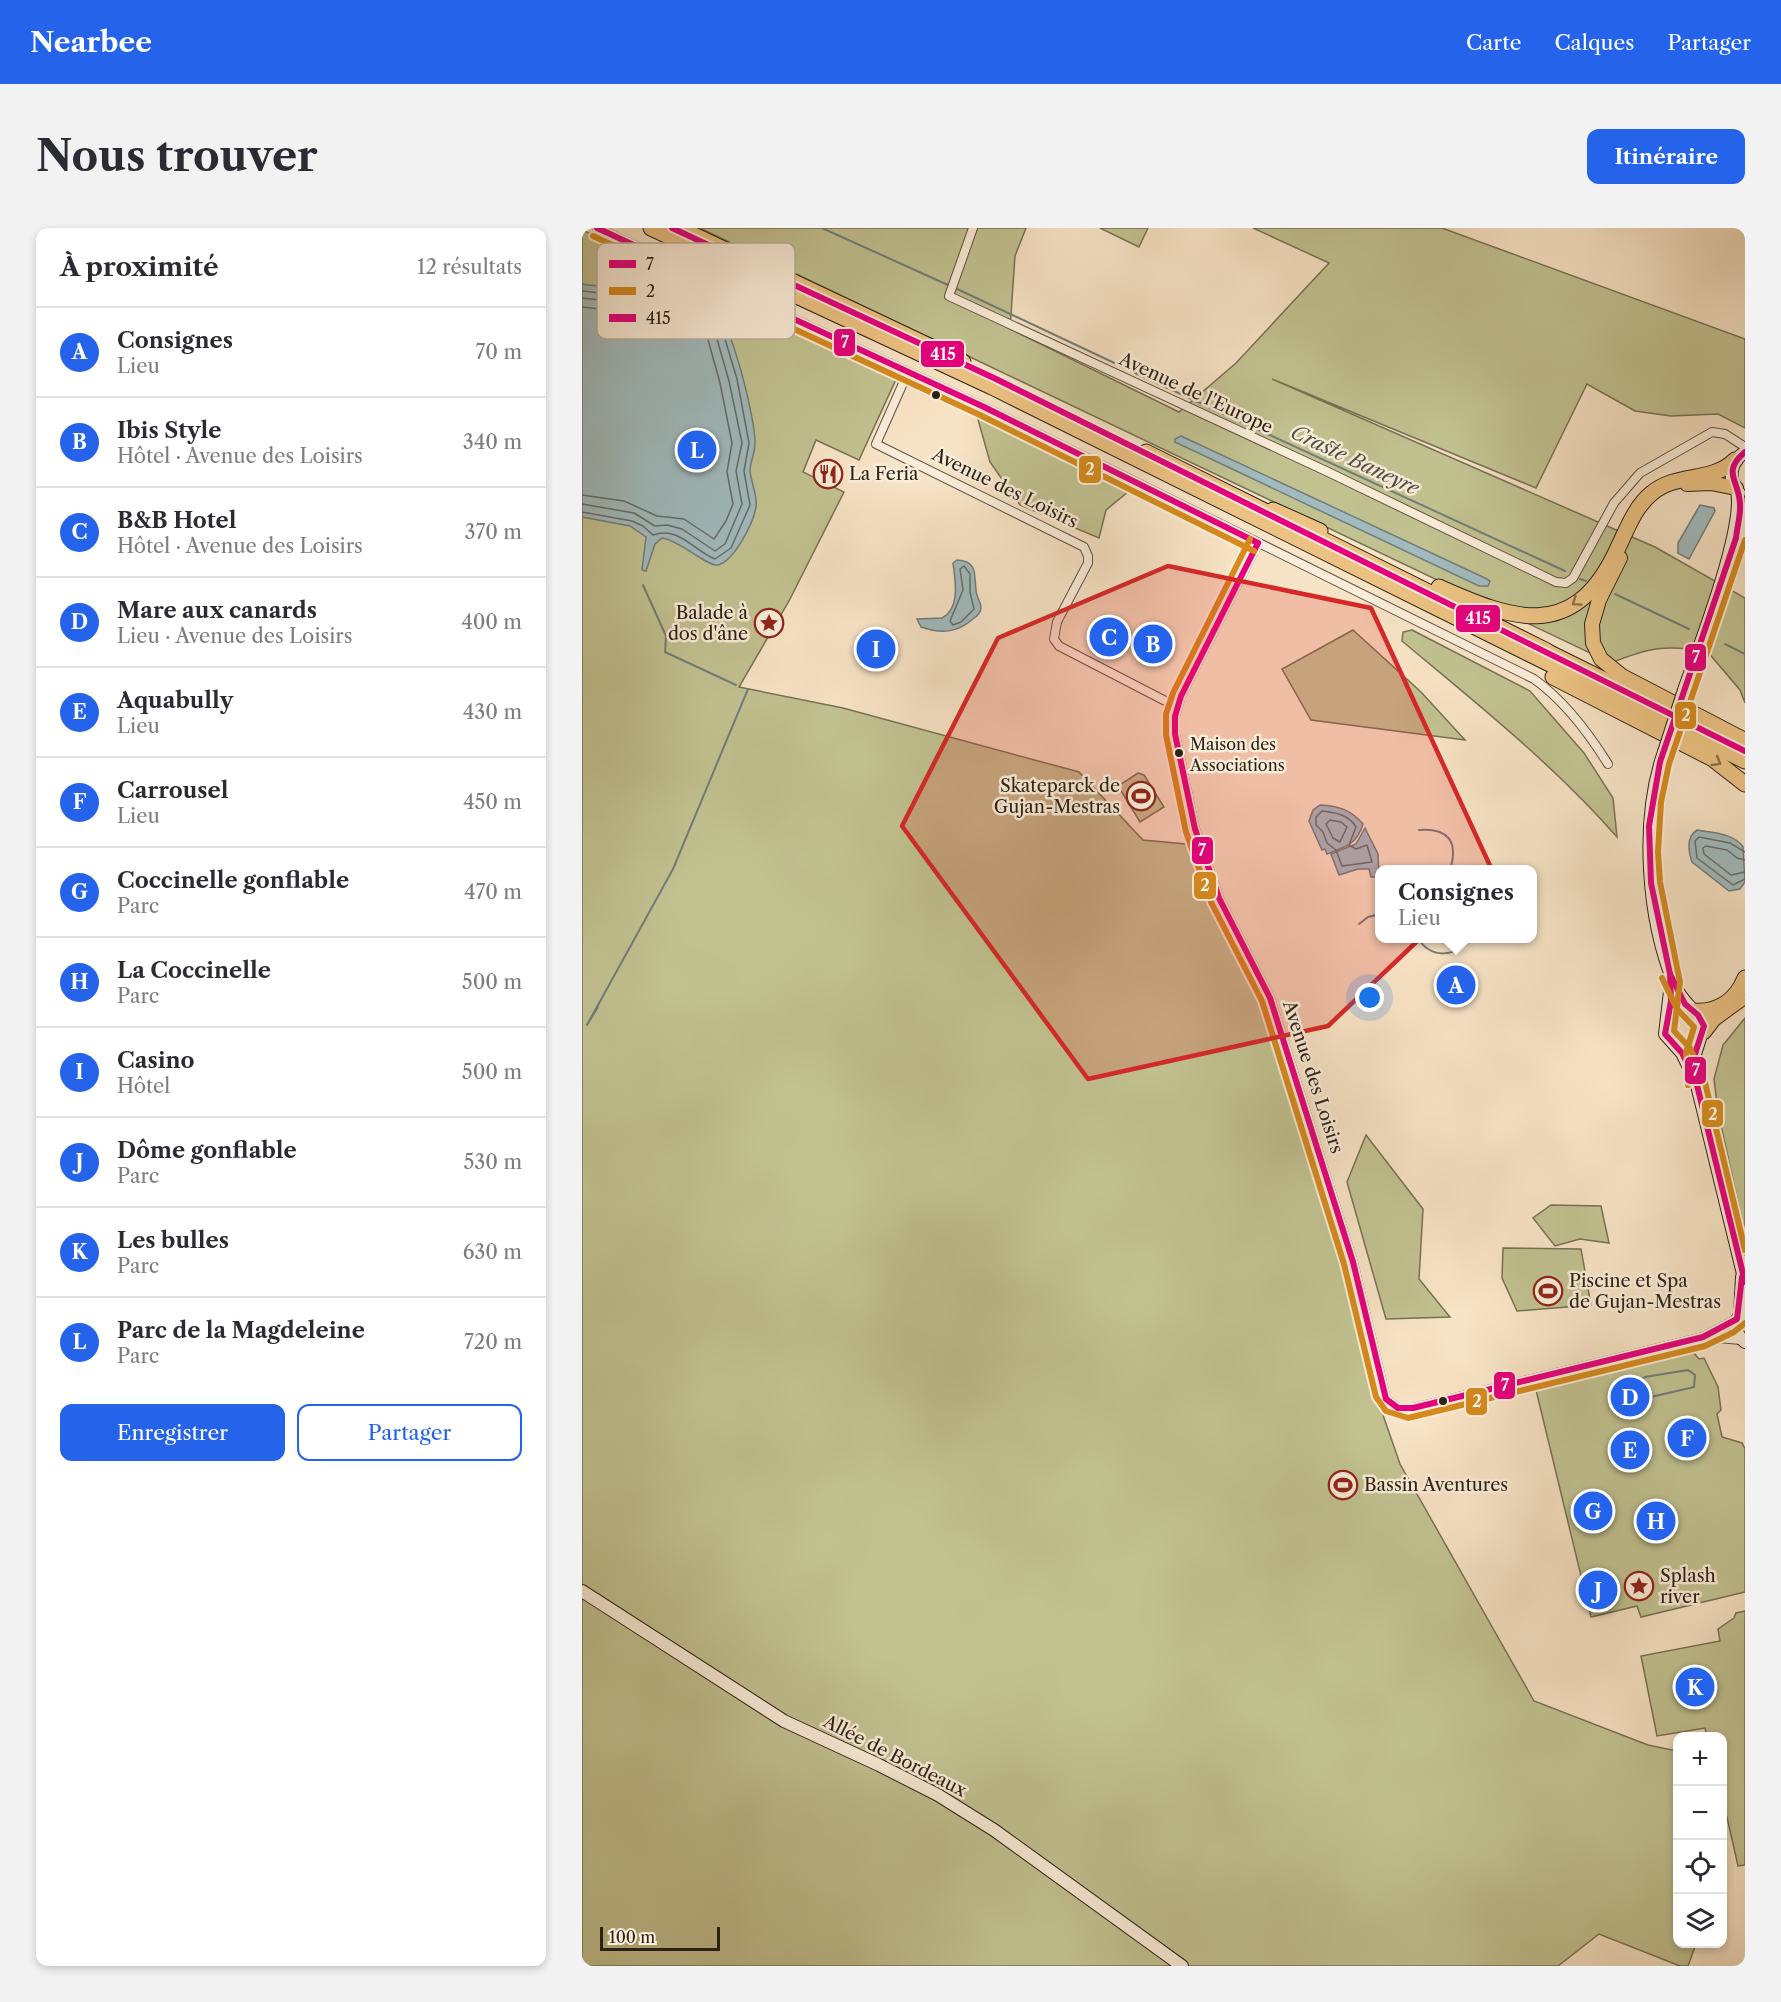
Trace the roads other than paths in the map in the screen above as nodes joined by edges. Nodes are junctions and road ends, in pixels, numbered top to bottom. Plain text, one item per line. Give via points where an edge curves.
1 (597, 228) edge
2 (651, 228) edge
3 (679, 228) edge
4 (973, 228) edge
5 (629, 243) edge
6 (683, 243) edge
7 (711, 243) edge
8 (795, 282) edge
9 (795, 295) edge
10 (795, 320) edge
11 (908, 372) junction
12 (1735, 442) junction
13 (1745, 447) edge
14 (1739, 457) edge
15 (1197, 477) junction
16 (1739, 492) edge
17 (1745, 523) edge
18 (1736, 538) junction
19 (1258, 543) junction
20 (1378, 579) junction
21 (1547, 651) joint
22 (1177, 707) junction
23 (1745, 740) edge
24 (1745, 749) edge
25 (1745, 761) edge
26 (1608, 764) dead end
27 (1745, 784) edge
28 (1670, 974) junction
29 (1745, 978) edge
30 (1745, 993) edge
31 (1693, 1011) junction
32 (1669, 1017) junction
33 (1701, 1037) junction
34 (1677, 1048) junction
35 (1696, 1081) junction
36 (1744, 1280) edge
37 (1741, 1314) edge
38 (1703, 1337) junction
39 (1743, 1341) edge
40 (582, 1591) edge
41 (1182, 1966) edge

1 - 5 street
2 - 6 highway
3 - 7 highway
4 - 12 street, Avenue de l'Europe via 949,296 1561,583 1573,578 1614,502 1640,473 1712,432 1725,434
8 - 15 highway
9 - 20 highway via 992,387
10 - 11 street
11 - 19 street
11 - 22 street, Avenue des Loisirs via 876,444 1084,547 1088,563 1057,622 1054,639 1059,646
12 - 13 street, Avenue de l'Europe
12 - 14 street
14 -> 15 highway via 1716,474 1680,479 1653,492 1640,506 1605,573 1589,592 1570,607 1534,617 1489,609
14 - 16 main road via 1731,476
15 - 21 highway
16 - 18 main road
16 - 23 highway via 1720,484 1693,483 1654,498 1636,525 1599,600 1592,633 1597,652 1613,671
17 - 18 main road
18 - 28 main road, bridge via 1664,752 1652,801 1649,852 1657,919
19 - 22 street
19 - 26 street via 1534,679 1559,699
20 - 25 highway
20 -> 27 highway via 1457,626 1713,759
21 - 24 highway
22 - 38 street, Avenue des Loisirs via 1177,744 1195,829 1219,898 1270,998 1349,1251 1386,1399 1398,1408 1413,1408
28 - 31 main road via 1681,998
28 - 32 main road
29 - 31 highway via 1738,993 1726,1004 1708,1011
30 - 33 highway
31 - 32 main road via 1680,1010
31 - 33 main road via 1702,1020
32 - 34 main road via 1665,1034
33 - 34 main road via 1689,1048
33 - 35 main road via 1695,1054
34 - 35 main road
35 - 36 main road
36 - 37 main road
37 - 38 street, Avenue des Loisirs
37 - 39 main road via 1737,1333
38 - 39 street, Avenue des Loisirs
40 - 41 main road, Allée de Bordeaux via 784,1721 879,1764 994,1830

